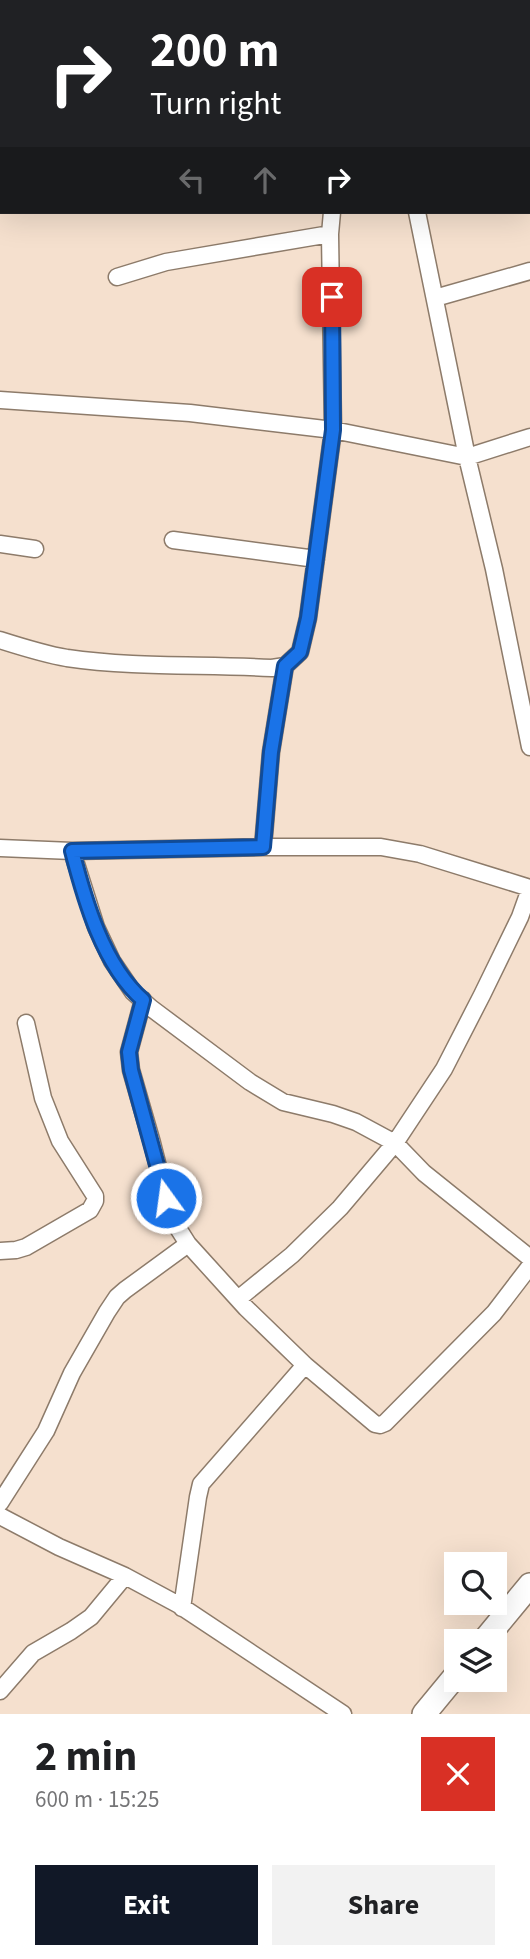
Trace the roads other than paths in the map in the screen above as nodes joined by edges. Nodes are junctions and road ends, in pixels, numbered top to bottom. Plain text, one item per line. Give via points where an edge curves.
1 (332, 214) edge
2 (416, 214) edge
3 (330, 234) junction
4 (530, 271) edge
5 (117, 277) dead end
6 (435, 298) junction
7 (0, 400) edge
8 (333, 430) junction
9 (530, 437) edge
10 (467, 457) junction
11 (173, 540) dead end
12 (0, 544) edge
13 (35, 549) dead end
14 (316, 559) junction
15 (0, 640) edge
16 (285, 666) junction
17 (530, 747) edge
18 (263, 847) junction
19 (0, 848) edge
20 (72, 851) junction
21 (530, 889) edge
22 (143, 1000) junction
23 (26, 1023) dead end
24 (396, 1143) junction
25 (188, 1244) junction
26 (0, 1251) edge
27 (530, 1258) edge
28 (530, 1266) edge
29 (239, 1299) junction
30 (305, 1365) junction
31 (0, 1503) edge
32 (0, 1516) edge
33 (125, 1576) junction
34 (530, 1585) edge
35 (182, 1608) junction
36 (494, 1629) edge
37 (0, 1690) edge
38 (444, 1690) edge
39 (343, 1714) edge
40 (424, 1714) edge

1 - 3 street
2 - 6 street
3 - 5 street via 166,262
3 - 8 street
4 - 6 street
6 - 10 street
7 - 8 street via 190,413
8 - 10 street
8 - 14 street
9 - 10 street
10 - 17 street via 495,569
11 - 14 street
12 - 13 street
14 - 16 street via 300,652
15 - 16 street via 68,658 133,665
16 - 18 street via 271,752
18 - 20 street
18 - 21 street via 404,851
19 - 20 street
20 - 22 street via 112,961
21 - 24 street via 443,1069
22 - 24 street via 283,1102 356,1122
22 - 25 street via 129,1052 131,1070 166,1198
23 - 26 street via 43,1098 60,1141 95,1201 90,1210 26,1247
24 - 27 street via 424,1172
24 - 29 street via 340,1208
25 - 29 street
25 - 31 street via 117,1297 72,1373 46,1431
28 - 30 street via 494,1313 385,1423 375,1424
29 - 30 street
30 - 35 street via 201,1484
32 - 33 street
33 - 35 street
33 - 37 street via 91,1617 33,1653
34 - 36 main road
35 - 39 street
38 - 40 main road

